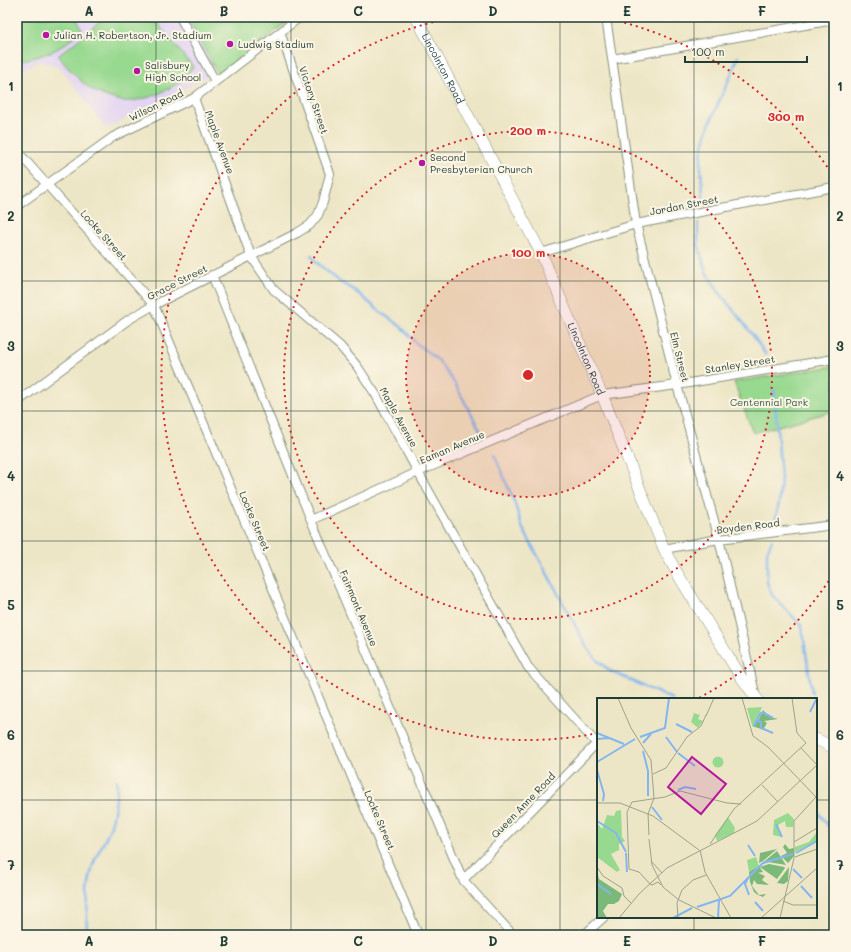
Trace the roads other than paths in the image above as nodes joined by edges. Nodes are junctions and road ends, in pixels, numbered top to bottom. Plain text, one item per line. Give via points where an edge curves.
1 (180, 17) edge
2 (300, 17) edge
3 (416, 17) edge
4 (606, 17) edge
5 (834, 20) edge
6 (280, 32) junction
7 (612, 59) junction
8 (215, 81) junction
9 (194, 98) junction
10 (17, 151) edge
11 (330, 174) joint
12 (46, 185) junction
13 (834, 187) edge
14 (17, 206) edge
15 (636, 224) junction
16 (541, 253) junction
17 (251, 256) junction
18 (212, 275) junction
19 (154, 305) junction
20 (834, 359) edge
21 (677, 385) junction
22 (602, 395) junction
23 (17, 402) edge
24 (418, 472) junction
25 (311, 520) junction
26 (834, 525) edge
27 (719, 539) junction
28 (664, 549) junction
29 (757, 698) edge
30 (817, 740) edge
31 (597, 744) edge
32 (834, 748) edge
33 (463, 880) junction
34 (603, 918) edge
35 (418, 935) edge
36 (513, 935) edge
37 (584, 935) edge

1 - 8 street
2 - 6 street, Wilson Road
3 - 16 street, Lincolnton Road
4 - 7 street, Elm Street
5 - 7 street
6 - 8 street, Wilson Road
6 - 11 street, Victory Street
7 - 15 street, Elm Street
8 - 9 street, Wilson Road
9 - 12 street, Wilson Road via 113,137
9 - 17 street, Maple Avenue
10 - 12 street, Locke Street
11 - 17 street, Grace Street via 318,215 310,225
12 - 14 street, Wilson Road
12 - 19 street, Locke Street
13 - 15 street, Jordan Street
15 - 16 street, Jordan Street
15 - 21 street, Elm Street
16 - 22 street, Lincolnton Road
17 - 18 street, Grace Street
17 - 24 street, Maple Avenue via 274,290 340,346 357,366 376,395
18 - 19 street, Grace Street
18 - 25 street, Fairmont Avenue
19 - 23 street, Grace Street via 128,320
19 - 35 street, Locke Street
20 - 21 street, Stanley Street
21 - 22 street, Stanley Street
21 - 27 street, Elm Street
22 - 24 street, Eaman Avenue
22 - 28 street, Lincolnton Road
24 - 25 street, Eaman Avenue
24 - 31 street, Maple Avenue via 528,667
25 - 33 street, Fairmont Avenue
26 - 27 street, Boyden Road
27 - 28 street, Boyden Road
27 - 29 street, Elm Street
28 - 29 street, Lincolnton Road via 741,677
30 - 32 street
31 - 33 street, Queen Anne Road
33 - 36 street, Fairmont Avenue
34 - 37 street

